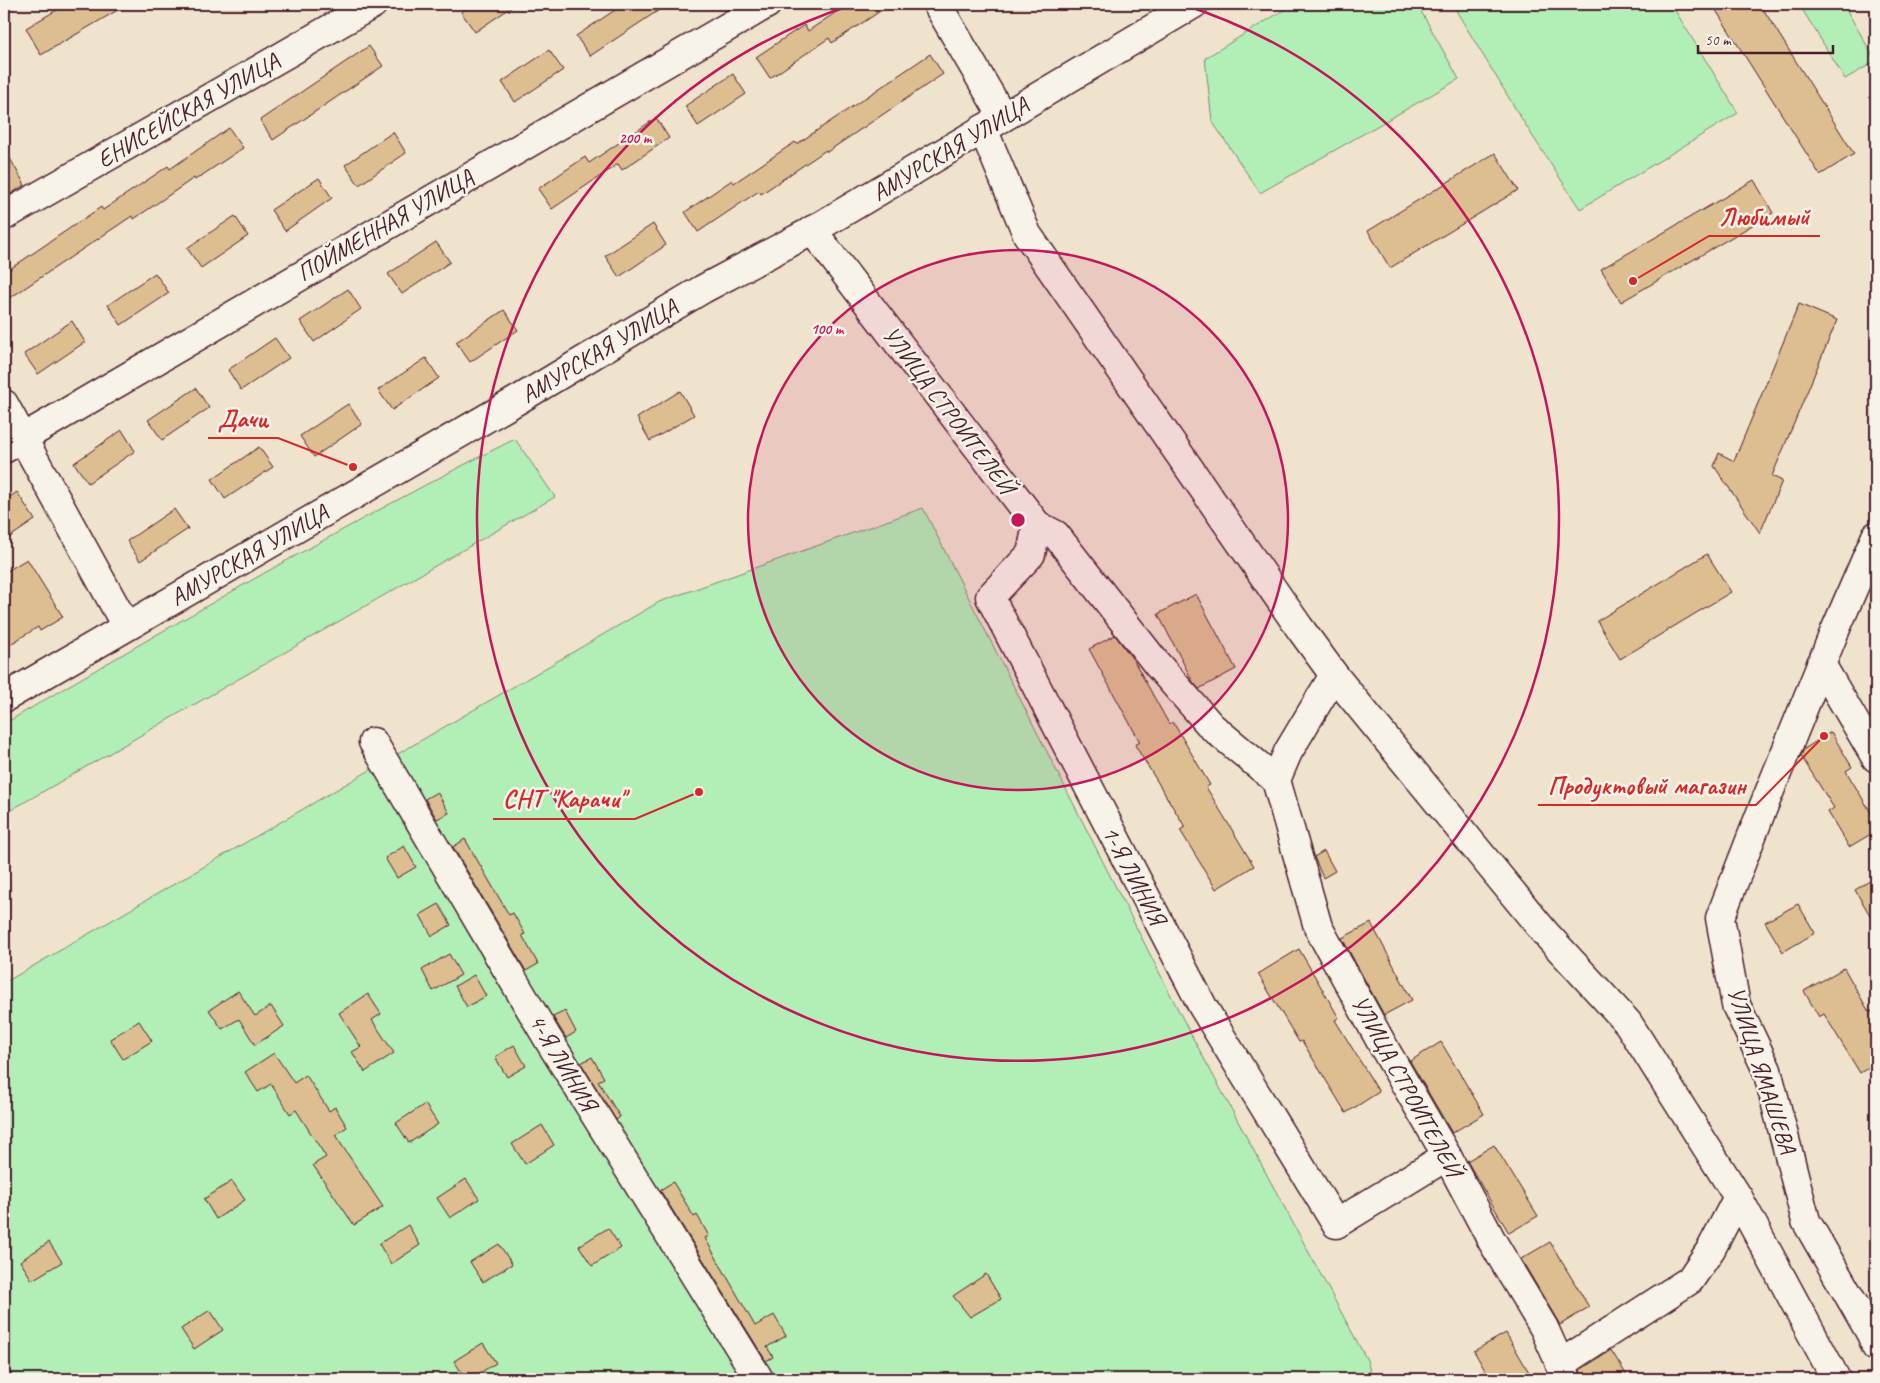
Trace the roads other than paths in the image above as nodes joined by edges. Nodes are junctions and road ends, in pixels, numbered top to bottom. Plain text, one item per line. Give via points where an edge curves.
1 (372, 4) edge
2 (768, 4) edge
3 (937, 4) edge
4 (1194, 4) edge
5 (993, 123) junction
6 (4, 216) edge
7 (812, 230) junction
8 (4, 404) edge
9 (13, 443) edge
10 (1037, 524) junction
11 (1876, 536) edge
12 (126, 626) junction
13 (1821, 664) junction
14 (1334, 675) junction
15 (4, 698) edge
16 (373, 742) dead end
17 (1876, 758) edge
18 (1276, 780) junction
19 (1447, 1156) junction
20 (1738, 1197) junction
21 (1876, 1347) edge
22 (1563, 1371) edge
23 (759, 1379) edge
24 (1836, 1379) edge

1 - 6 street, ЕНИСЕЙСКАЯ УЛИЦА
2 - 9 street, ПОЙМЕННАЯ УЛИЦА
3 - 5 street
4 - 5 street, АМУРСКАЯ УЛИЦА
5 - 7 street, АМУРСКАЯ УЛИЦА
5 - 14 street via 1027,234
7 - 10 street, УЛИЦА СТРОИТЕЛЕЙ
7 - 12 street, АМУРСКАЯ УЛИЦА via 695,294
8 - 9 street
9 - 12 street
10 - 18 street, УЛИЦА СТРОИТЕЛЕЙ via 1056,535 1156,663 1211,726
10 - 19 street, 1-Я ЛИНИЯ via 1031,554 990,597 1203,1007 1336,1224
11 - 13 street, УЛИЦА ЯМАШЕВА
12 - 15 street, АМУРСКАЯ УЛИЦА
13 - 17 street
13 - 21 street, УЛИЦА ЯМАШЕВА via 1720,918 1736,1004 1767,1070 1806,1222 1872,1334
14 - 18 street via 1288,752
14 - 20 street via 1546,934 1628,1023
16 - 23 street, 4-Я ЛИНИЯ via 548,1039
18 - 19 street, УЛИЦА СТРОИТЕЛЕЙ via 1318,927
19 - 22 street, УЛИЦА СТРОИТЕЛЕЙ via 1492,1241 1544,1328
20 - 22 street via 1711,1249 1690,1280
20 - 24 street

